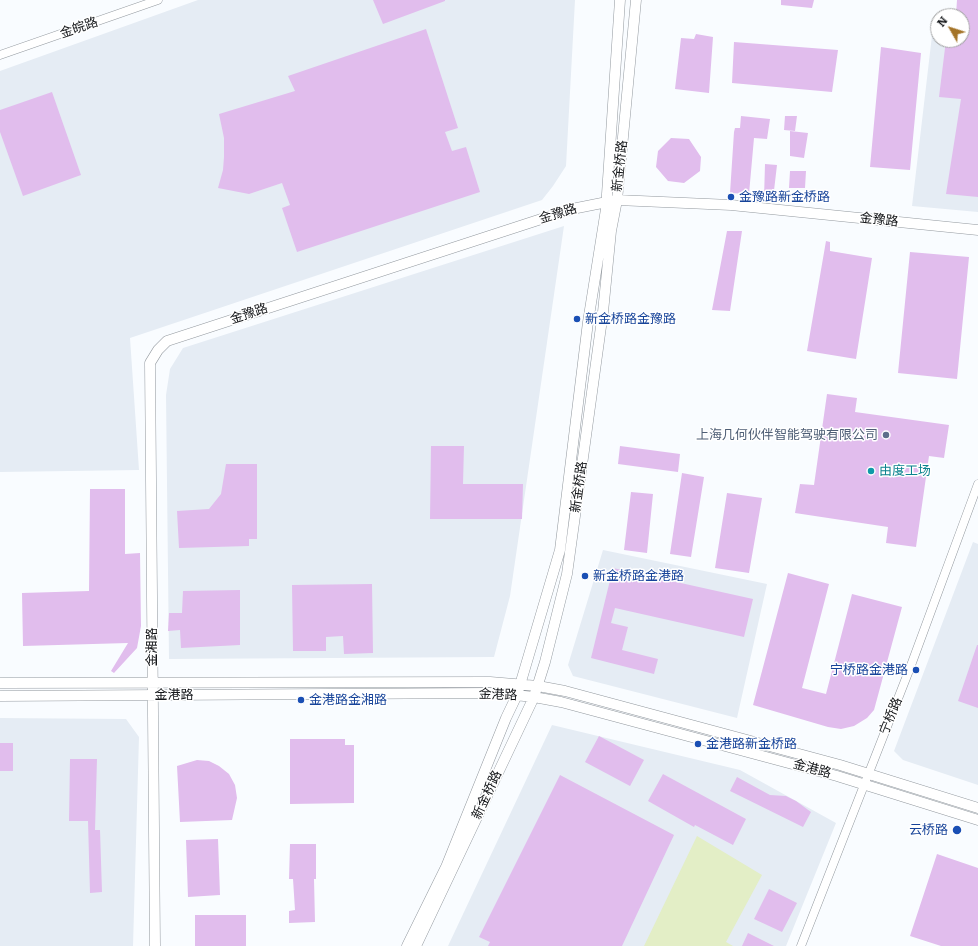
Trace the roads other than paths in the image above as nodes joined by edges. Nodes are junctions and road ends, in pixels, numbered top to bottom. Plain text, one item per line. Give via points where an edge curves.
1 (158, 0) edge
2 (620, 0) edge
3 (636, 0) edge
4 (0, 55) edge
5 (617, 200) junction
6 (606, 202) junction
7 (978, 230) edge
8 (158, 350) joint
9 (978, 484) edge
10 (0, 683) edge
11 (152, 684) junction
12 (521, 684) junction
13 (538, 686) junction
14 (152, 695) junction
15 (517, 695) junction
16 (0, 696) edge
17 (534, 697) junction
18 (868, 773) junction
19 (864, 784) junction
20 (978, 808) edge
21 (978, 820) edge
22 (155, 946) edge
23 (407, 946) edge
24 (416, 946) edge
25 (801, 946) edge

1 - 4 street, 金皖路
2 - 6 street, 新金桥路
3 - 5 street, 新金桥路
5 - 6 street, 金豫路
5 - 7 street, 金豫路 via 731,205
5 - 13 street, 新金桥路 via 567,574
6 - 8 street, 金豫路 via 572,209 167,341
6 - 12 street, 新金桥路 via 588,322 560,550
8 - 11 street, 金湘路 via 150,363
9 - 18 street, 宁桥路
10 - 11 street, 金港路
11 - 12 street, 金港路
11 - 14 street, 金湘路
12 - 13 street, 金港路
12 - 15 street, 新金桥路
13 - 17 street, 新金桥路
13 - 18 street, 金港路 via 565,691
14 - 15 street, 金港路
14 - 16 street, 金港路
14 - 22 street, 金湘路
15 - 17 street, 金港路
15 - 23 street, 新金桥路 via 446,867
17 - 19 street, 金港路 via 561,702
17 - 24 street, 新金桥路
18 - 19 street, 宁桥路
18 - 20 street, 金港路
19 - 21 street, 金港路
19 - 25 street, 宁桥路

